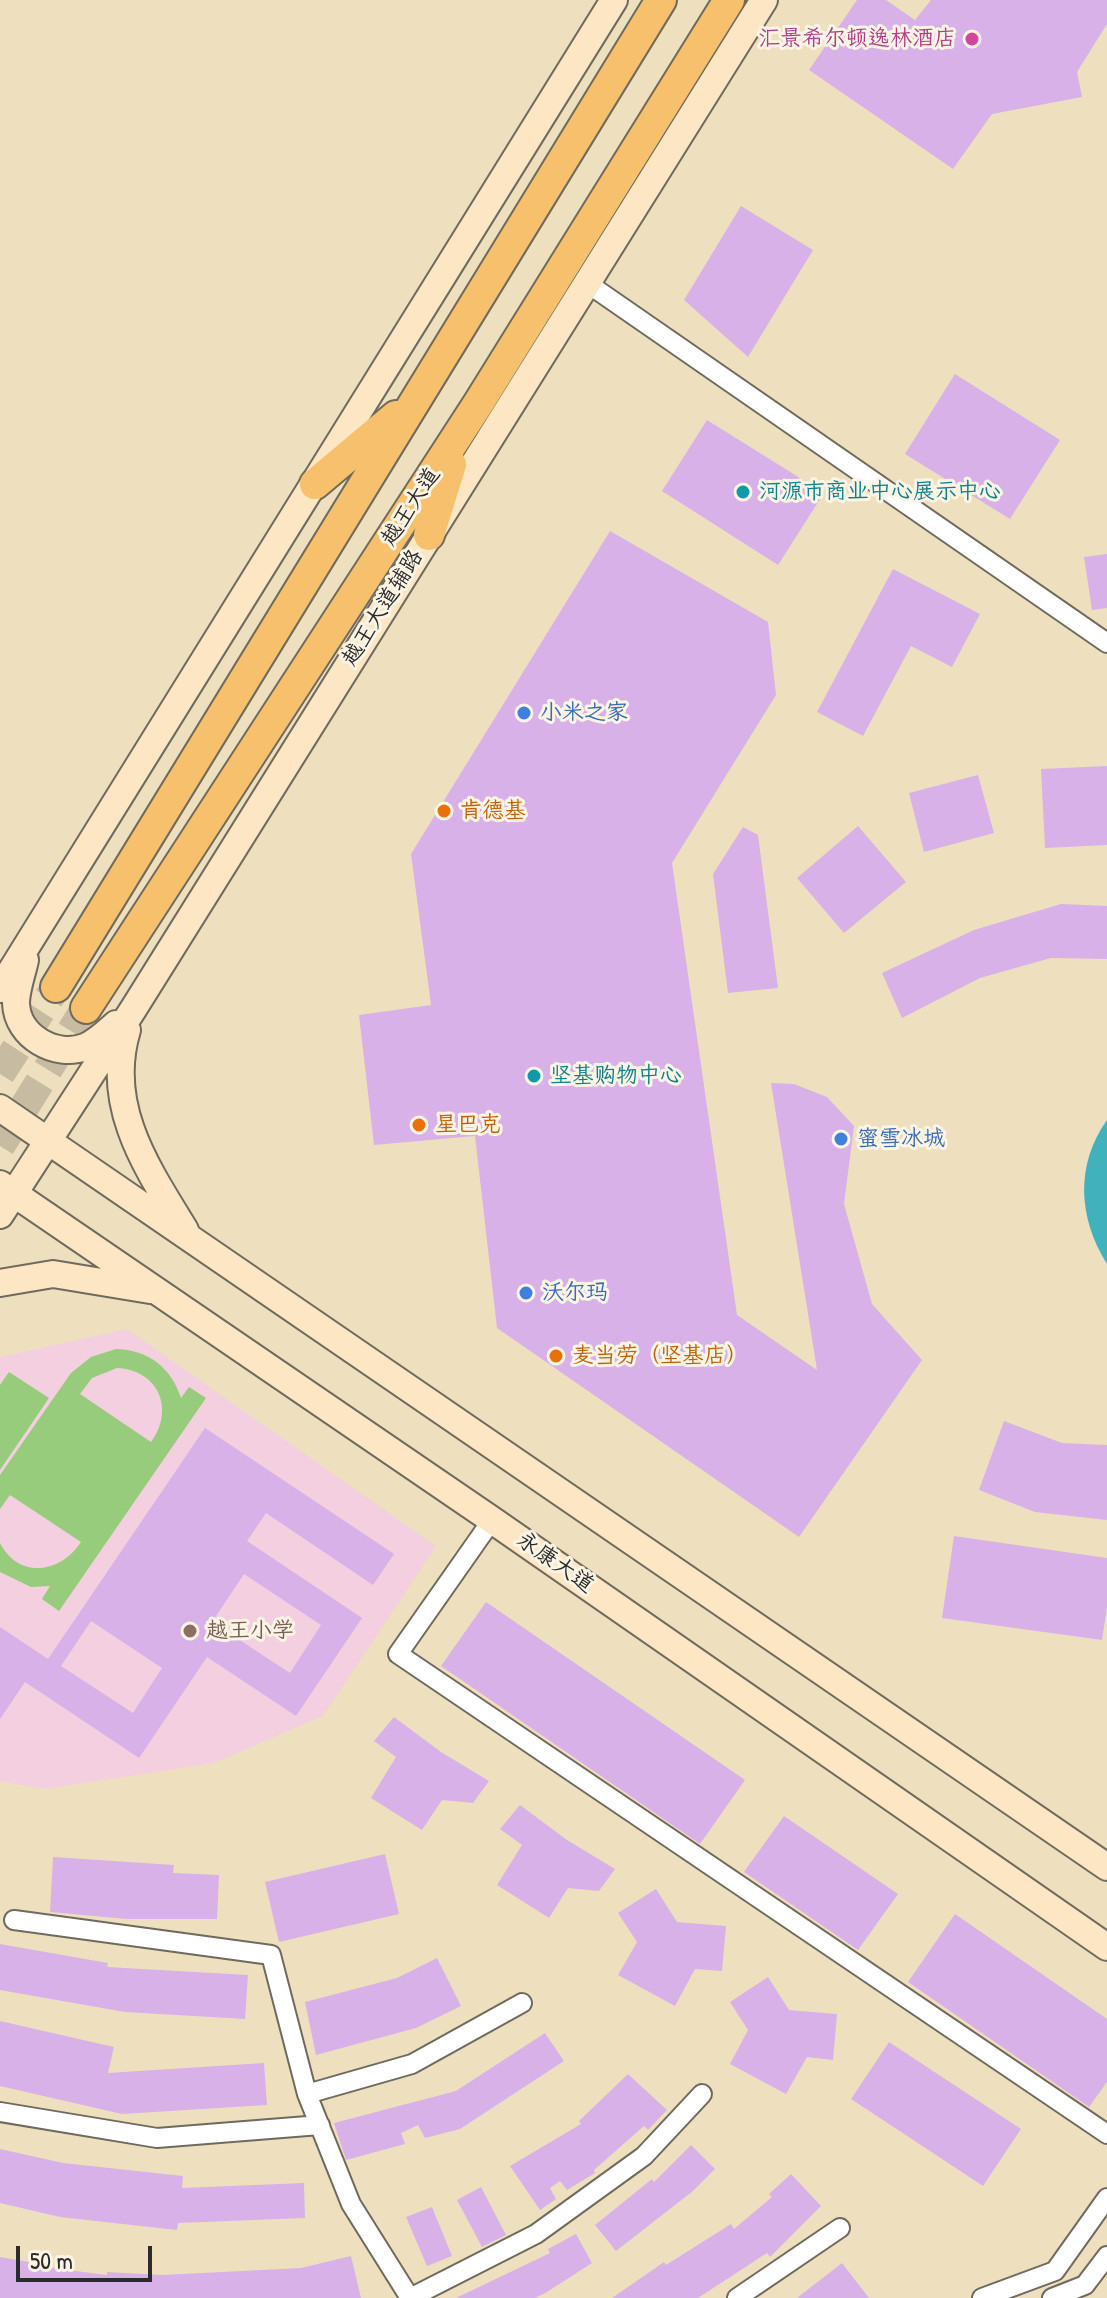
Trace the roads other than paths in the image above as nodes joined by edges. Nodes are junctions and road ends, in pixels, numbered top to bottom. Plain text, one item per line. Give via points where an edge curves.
1 (614, 0) edge
2 (661, 0) edge
3 (729, 0) edge
4 (764, 0) edge
5 (587, 283) junction
6 (416, 400) junction
7 (463, 428) junction
8 (315, 484) junction
9 (429, 535) junction
10 (1107, 643) edge
11 (29, 941) junction
12 (0, 957) edge
13 (56, 987) tunnel mouth
14 (0, 989) edge
15 (86, 1008) tunnel mouth
16 (134, 1008) junction
17 (0, 1108) edge
18 (49, 1140) junction
19 (5, 1197) edge
20 (191, 1240) junction
21 (0, 1283) edge
22 (161, 1292) junction
23 (492, 1520) junction
24 (1107, 1867) edge
25 (14, 1920) dead end
26 (1107, 1947) edge
27 (522, 2003) dead end
28 (307, 2094) junction
29 (702, 2094) dead end
30 (0, 2112) edge
31 (320, 2125) junction
32 (1107, 2134) edge
33 (1107, 2198) edge
34 (840, 2228) dead end
35 (1107, 2256) edge
36 (410, 2298) edge
37 (737, 2298) edge
38 (982, 2298) edge
39 (1052, 2298) edge

1 - 8 main road
2 - 6 main road
3 - 7 main road, 越王大道
4 - 5 main road, 越王大道辅路
5 - 9 main road, 越王大道辅路
5 - 10 street
6 - 8 main road
6 - 13 main road
7 - 9 main road
7 - 15 main road, 越王大道
8 - 11 main road
9 - 16 main road, 越王大道辅路
11 - 12 main road
11 - 14 main road
11 - 16 main road via 16,1005 23,1028 41,1043 64,1050 85,1047
16 - 18 main road, 越王大道辅路
16 - 20 main road via 120,1054 126,1121 145,1165
17 - 18 main road
18 - 19 main road, 越王大道辅路
18 - 20 main road
19 - 22 main road, 永康大道
20 - 24 main road
21 - 22 main road via 53,1274
22 - 23 main road, 永康大道
23 - 26 main road, 永康大道
23 - 32 street via 398,1654
25 - 28 street via 271,1955
27 - 28 street via 412,2064
28 - 31 street
29 - 36 street via 644,2156 536,2234
30 - 31 street via 157,2138
31 - 36 street via 351,2204
33 - 38 street via 1055,2271
34 - 37 street
35 - 39 street via 1085,2285

